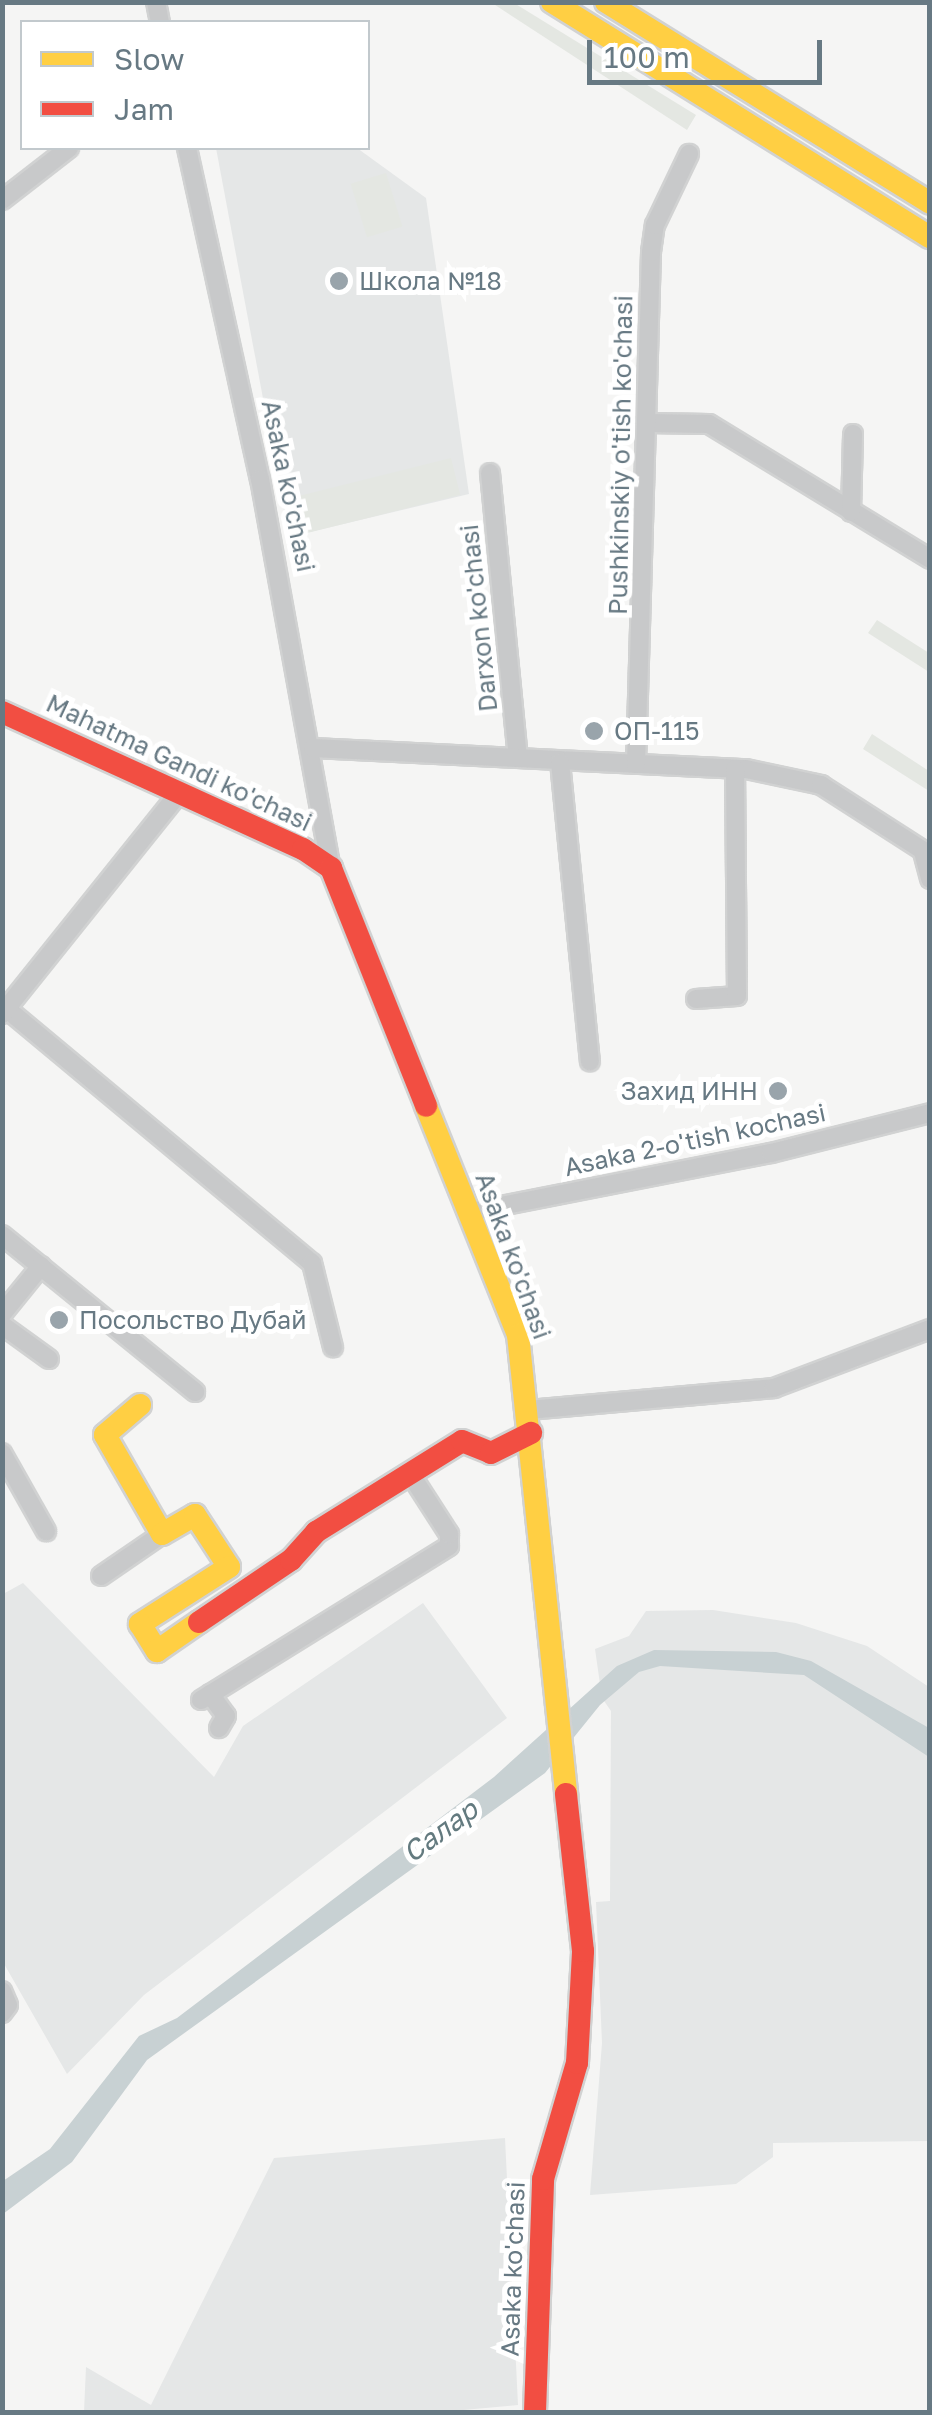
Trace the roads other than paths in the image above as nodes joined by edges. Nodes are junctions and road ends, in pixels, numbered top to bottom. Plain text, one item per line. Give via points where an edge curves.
1 (552, 2) edge
2 (606, 2) edge
3 (67, 150) edge
4 (186, 150) edge
5 (688, 154) dead end
6 (2, 200) edge
7 (930, 202) edge
8 (930, 237) edge
9 (646, 422) junction
10 (852, 434) dead end
11 (490, 473) dead end
12 (852, 512) junction
13 (930, 558) edge
14 (2, 712) edge
15 (313, 748) junction
16 (518, 758) junction
17 (560, 762) junction
18 (636, 764) junction
19 (735, 769) junction
20 (178, 794) junction
21 (926, 853) edge
22 (331, 868) junction
23 (930, 880) edge
24 (696, 1000) dead end
25 (5, 1012) edge
26 (590, 1061) dead end
27 (930, 1113) edge
28 (470, 1212) junction
29 (2, 1235) edge
30 (41, 1266) junction
31 (2, 1314) edge
32 (2, 1325) edge
33 (930, 1329) edge
34 (333, 1347) dead end
35 (48, 1359) dead end
36 (195, 1392) dead end
37 (140, 1405) dead end
38 (530, 1422) junction
39 (2, 1452) edge
40 (410, 1475) junction
41 (46, 1531) dead end
42 (162, 1534) junction
43 (229, 1567) junction
44 (101, 1576) dead end
45 (244, 1590) junction
46 (218, 1728) dead end
47 (2, 1992) edge
48 (4, 2012) edge
49 (535, 2412) edge

1 - 8 street
2 - 7 street
3 - 6 street
4 - 15 street, Asaka ko'chasi
5 - 9 street, Pushkinskiy o'tish ko'chasi via 655,225
9 - 12 street via 710,424
9 - 18 street, Pushkinskiy o'tish ko'chasi
10 - 12 street
11 - 16 street, Darxon ko'chasi
12 - 13 street
14 - 20 street, Mahatma Gandi ko'chasi
15 - 16 street
15 - 22 street, Asaka ko'chasi
16 - 17 street
17 - 18 street
17 - 26 street
18 - 19 street
19 - 21 street via 821,785
19 - 24 street via 737,996
20 - 22 street, Mahatma Gandi ko'chasi via 304,849
20 - 25 street
21 - 23 street
22 - 28 street, Asaka ko'chasi
25 - 34 street via 312,1263
27 - 28 street, Asaka 2-o'tish kochasi via 771,1153
28 - 38 street, Asaka ko'chasi via 518,1336
29 - 30 street
30 - 31 street
30 - 36 street
32 - 35 street
33 - 38 street via 774,1388
37 - 42 street via 104,1435
38 - 40 street via 491,1454 462,1442
38 - 49 street, Asaka ko'chasi via 558,1762 581,1924 582,2019 577,2063 543,2179
39 - 41 street
40 - 45 street via 316,1532 291,1560
40 - 46 street via 449,1534 449,1546 205,1697 226,1716
42 - 43 street via 195,1515
42 - 44 street
43 - 45 street
43 - 45 street via 140,1627 159,1650
47 - 48 street

